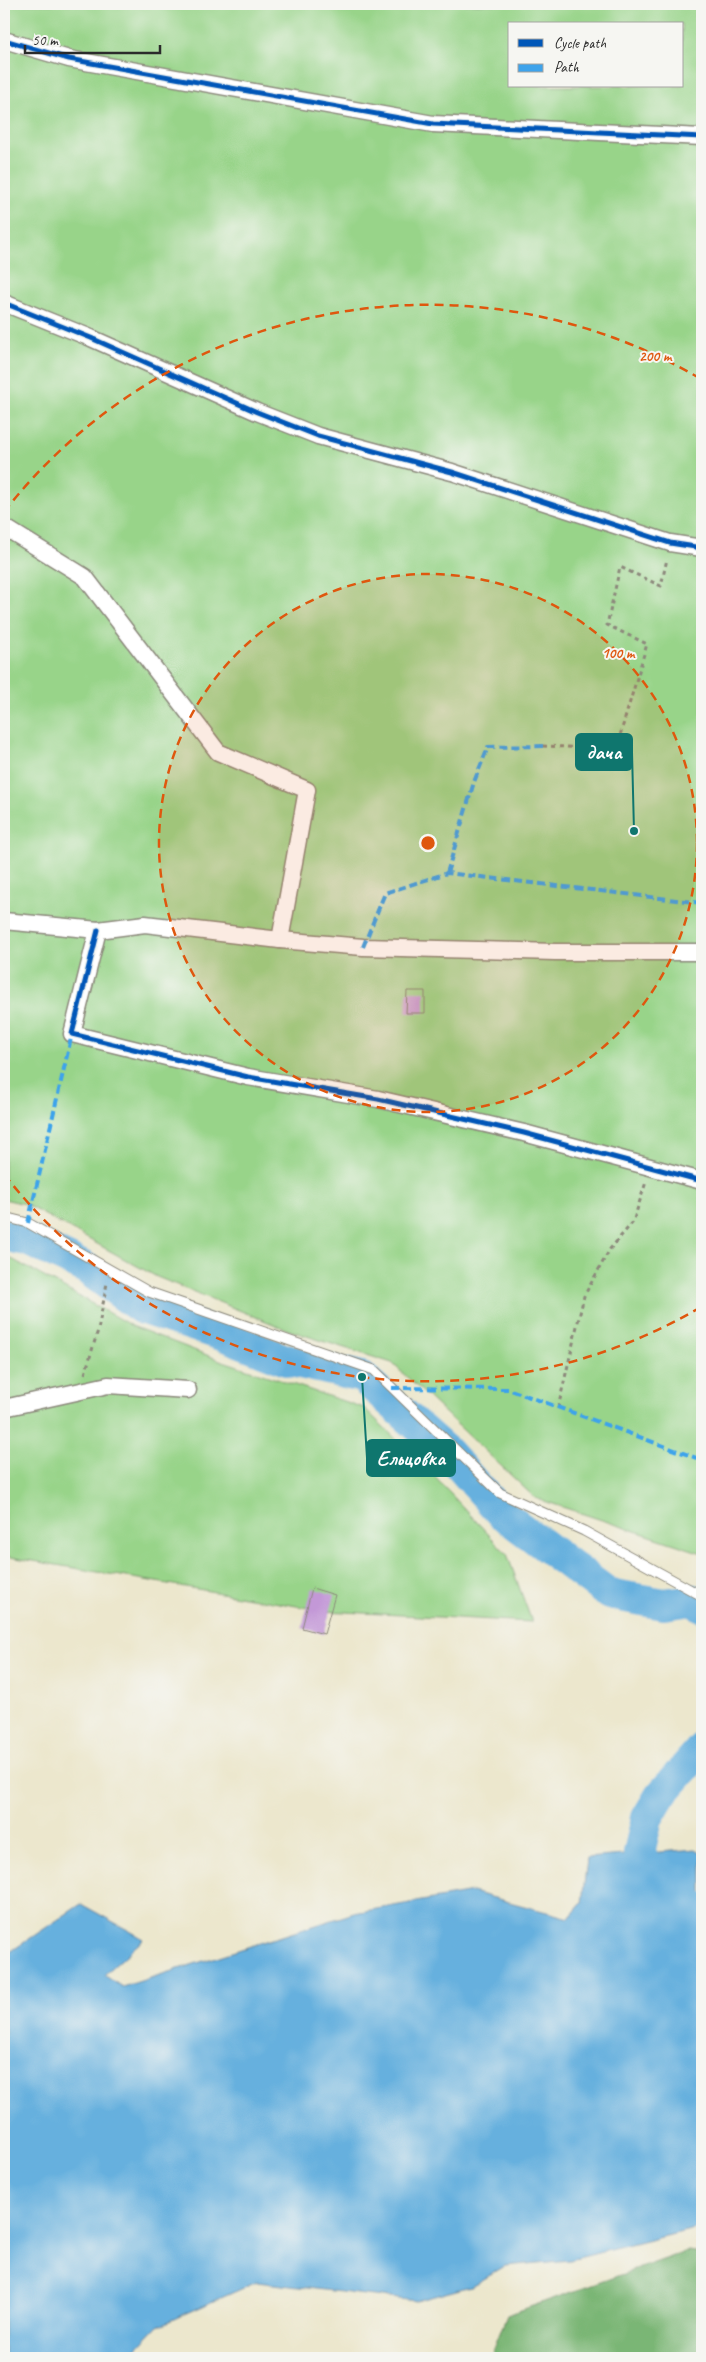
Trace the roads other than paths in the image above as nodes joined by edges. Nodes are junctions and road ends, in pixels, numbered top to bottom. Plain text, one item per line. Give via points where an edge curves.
1 (4, 40) edge
2 (702, 137) edge
3 (4, 303) edge
4 (4, 530) edge
5 (702, 548) edge
6 (4, 921) edge
7 (98, 930) junction
8 (280, 940) junction
9 (702, 952) edge
10 (702, 1181) edge
11 (4, 1217) edge
12 (188, 1390) dead end
13 (4, 1408) edge
14 (702, 1596) edge

1 - 2 street via 69,59 433,124
3 - 5 street via 318,436 452,472 670,543
4 - 8 street via 9,530 84,577 218,752 307,790
6 - 7 street
7 - 8 street via 145,924
7 - 10 street via 72,1034 248,1077 378,1100 485,1124
8 - 9 street via 363,947
11 - 14 lane via 28,1223 149,1292 374,1370 500,1492 584,1531
12 - 13 street via 108,1385

